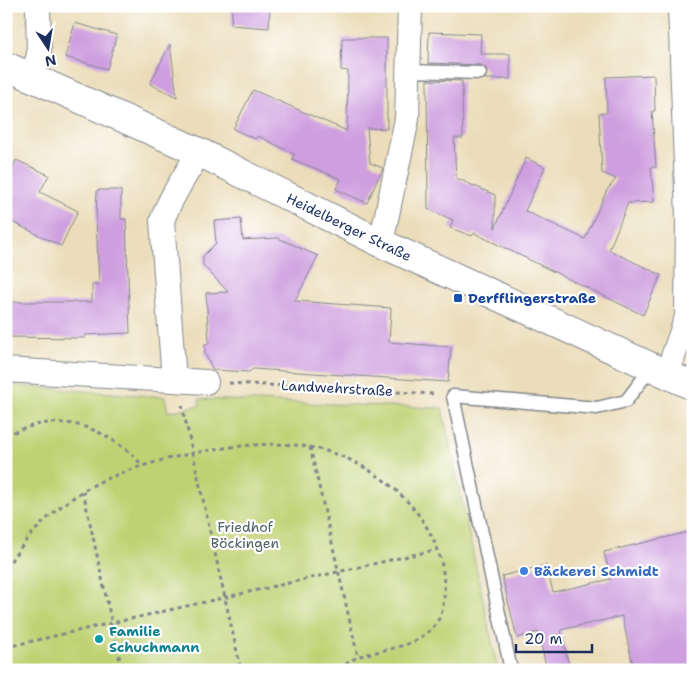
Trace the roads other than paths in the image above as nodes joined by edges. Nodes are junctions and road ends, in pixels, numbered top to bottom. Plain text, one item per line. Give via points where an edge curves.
1 (38, 6) edge
2 (410, 6) edge
3 (680, 6) edge
4 (6, 66) edge
5 (409, 71) junction
6 (480, 73) dead end
7 (31, 77) junction
8 (199, 152) junction
9 (691, 218) edge
10 (381, 243) junction
11 (6, 370) edge
12 (659, 371) junction
13 (174, 380) junction
14 (206, 382) road end
15 (693, 386) edge
16 (511, 670) edge

1 - 7 street via 39,56
2 - 5 street
3 - 9 street
4 - 7 main road, Heidelberger Straße
5 - 6 lane
5 - 10 street via 407,119
7 - 8 main road, Heidelberger Straße
8 - 10 main road, Heidelberger Straße
8 - 13 street via 168,204 162,221
9 - 12 street via 687,316
10 - 12 main road, Heidelberger Straße
11 - 13 street
12 - 15 main road, Heidelberger Straße
12 - 16 lane via 626,401 597,408 453,396
13 - 14 street

